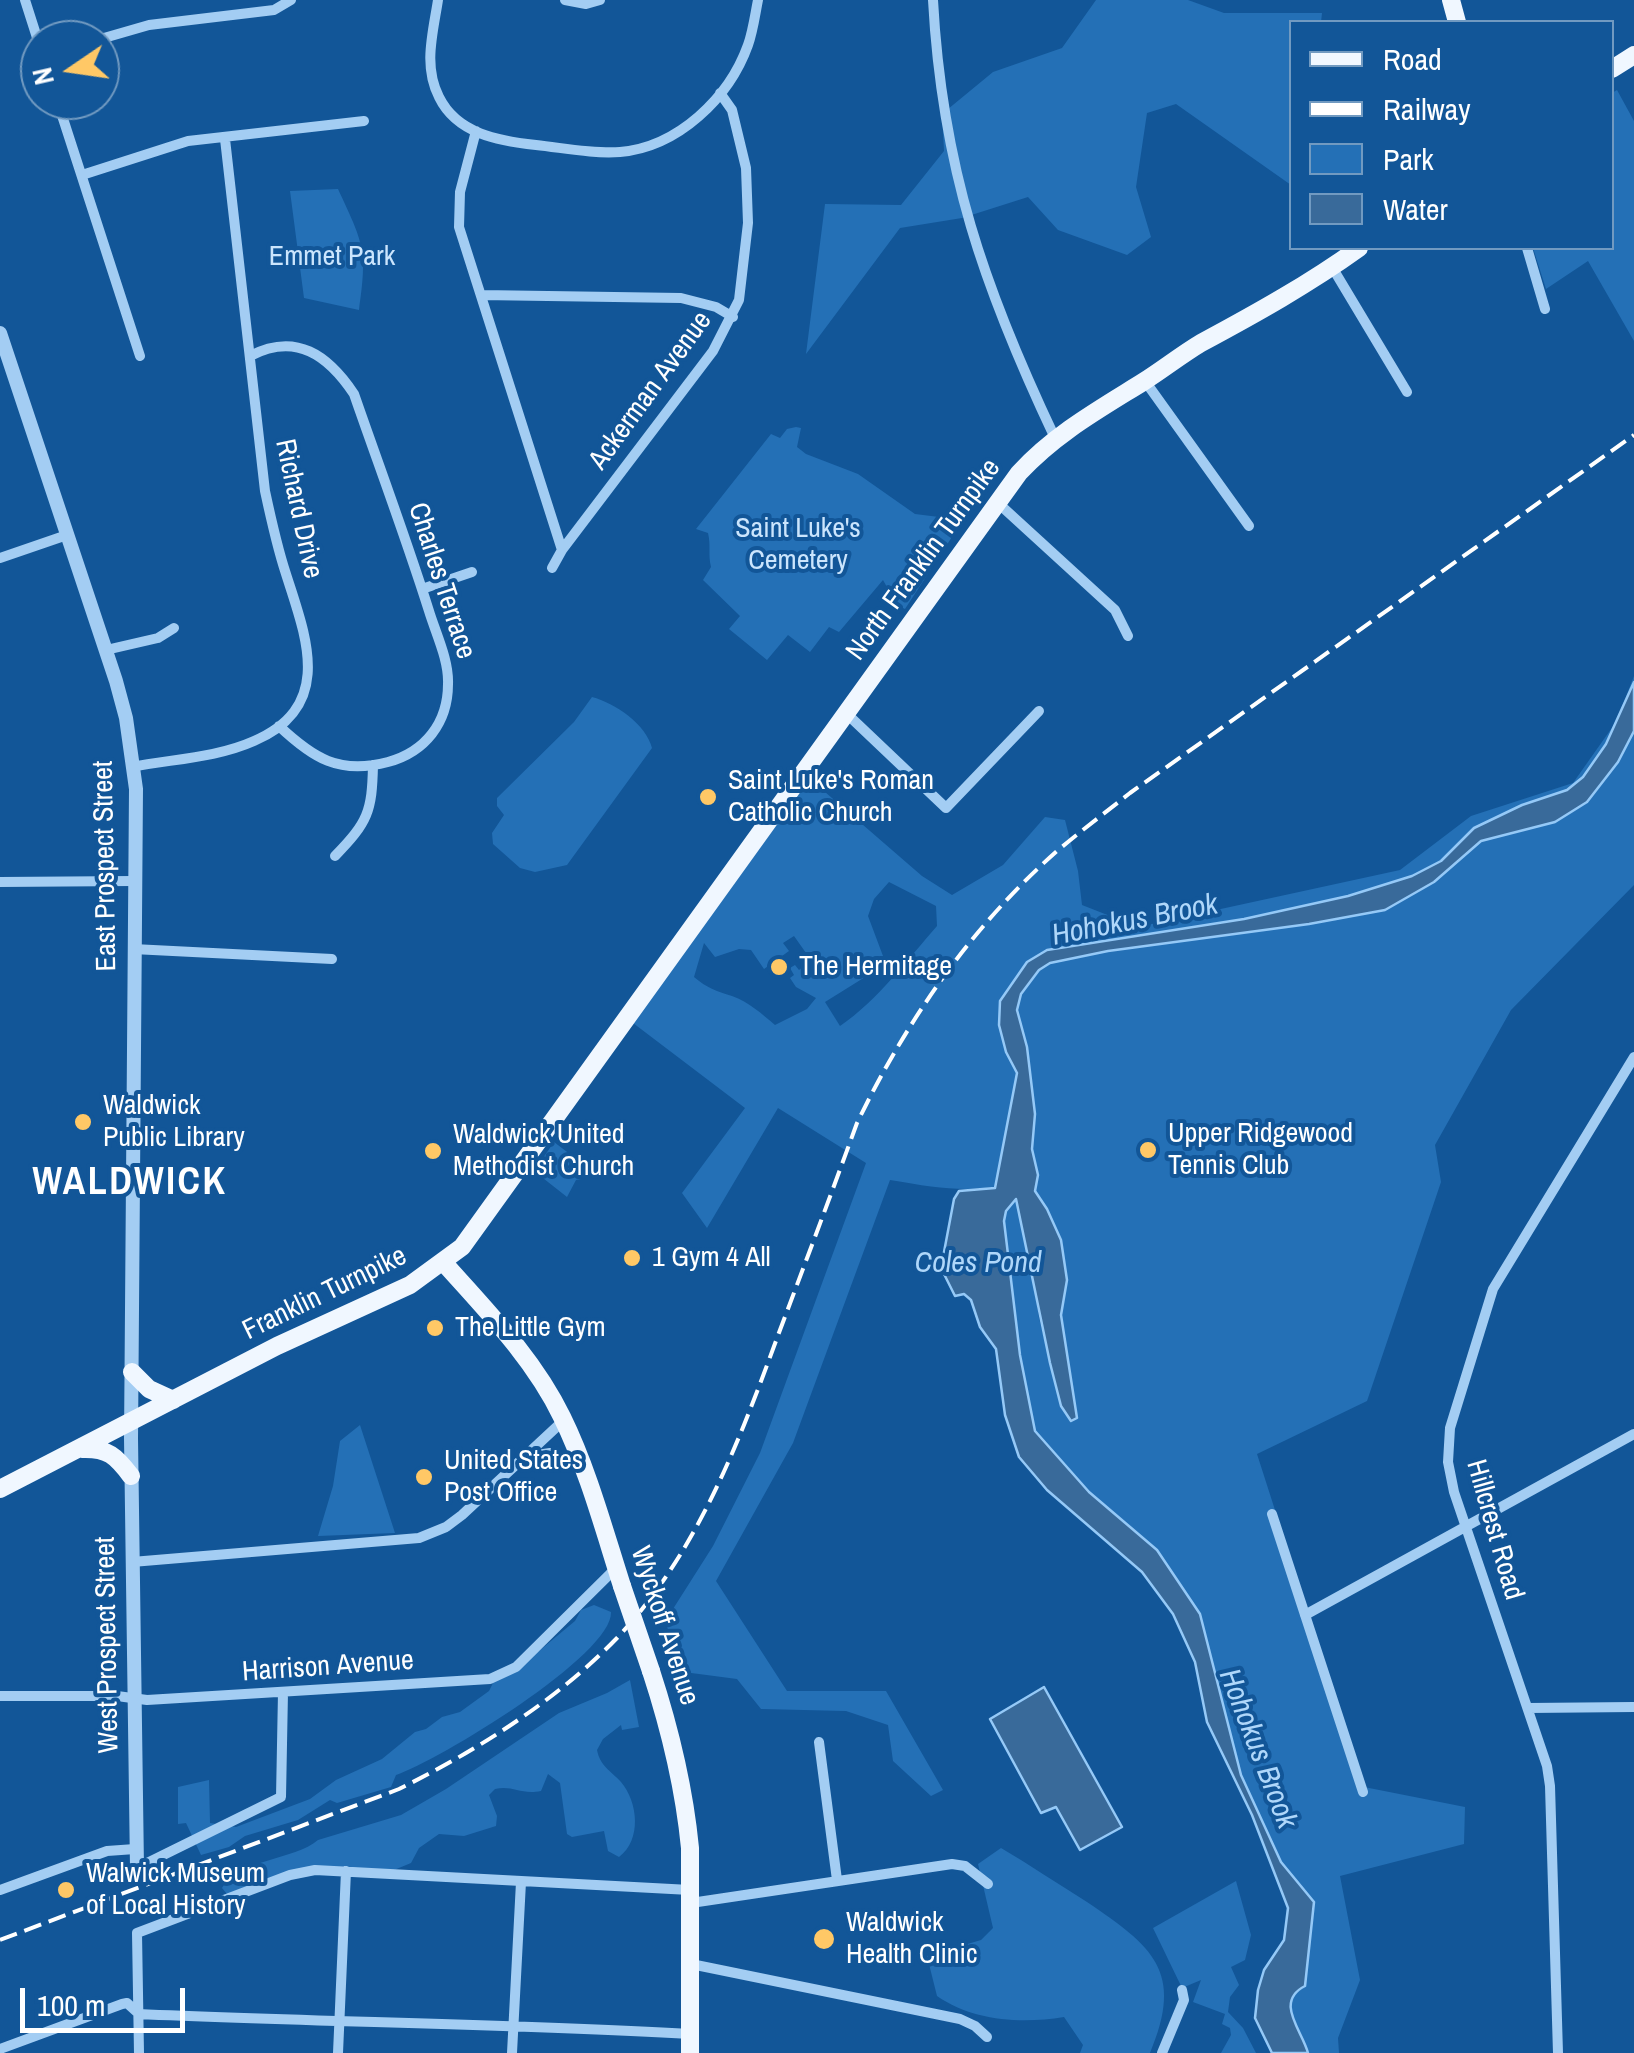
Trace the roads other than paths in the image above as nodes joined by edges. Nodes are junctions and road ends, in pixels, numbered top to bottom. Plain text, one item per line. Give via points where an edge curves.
1 (291, 0) edge
2 (438, 0) edge
3 (565, 0) edge
4 (600, 0) edge
5 (758, 0) edge
6 (933, 0) edge
7 (120, 33) edge
8 (720, 93) junction
9 (64, 120) edge
10 (364, 121) dead end
11 (476, 131) junction
12 (225, 138) junction
13 (82, 176) junction
14 (1356, 250) edge
15 (1528, 250) edge
16 (1332, 267) junction
17 (481, 295) junction
18 (1545, 308) dead end
19 (733, 317) junction
20 (0, 333) edge
21 (140, 356) dead end
22 (250, 356) junction
23 (1146, 380) junction
24 (1407, 392) dead end
25 (1055, 438) junction
26 (998, 503) junction
27 (1249, 526) dead end
28 (68, 535) junction
29 (562, 550) junction
30 (0, 558) edge
31 (552, 568) dead end
32 (472, 572) dead end
33 (422, 589) junction
34 (174, 628) dead end
35 (1128, 636) dead end
36 (106, 650) junction
37 (1040, 711) dead end
38 (847, 714) junction
39 (279, 726) junction
40 (373, 765) junction
41 (132, 766) junction
42 (335, 856) dead end
43 (133, 881) junction
44 (0, 882) edge
45 (133, 949) junction
46 (332, 959) dead end
47 (634, 1011) joint
48 (1634, 1057) edge
49 (444, 1263) junction
50 (132, 1372) junction
51 (172, 1400) junction
52 (564, 1420) junction
53 (131, 1421) junction
54 (1634, 1434) edge
55 (77, 1449) junction
56 (525, 1458) junction
57 (583, 1469) junction
58 (131, 1476) junction
59 (0, 1489) edge
60 (1272, 1514) dead end
61 (1465, 1526) junction
62 (132, 1562) junction
63 (619, 1577) junction
64 (1305, 1614) junction
65 (282, 1692) junction
66 (0, 1696) edge
67 (133, 1698) junction
68 (1634, 1707) edge
69 (1528, 1708) junction
70 (819, 1742) dead end
71 (1363, 1792) dead end
72 (135, 1849) junction
73 (137, 1868) joint
74 (346, 1871) junction
75 (837, 1880) junction
76 (521, 1882) junction
77 (988, 1884) dead end
78 (0, 1890) edge
79 (691, 1897) junction
80 (691, 1964) junction
81 (1182, 1990) dead end
82 (138, 2014) junction
83 (338, 2022) junction
84 (514, 2024) junction
85 (987, 2037) dead end
86 (690, 2043) edge
87 (0, 2049) edge
88 (139, 2053) edge
89 (338, 2053) edge
90 (512, 2053) edge
91 (1162, 2053) edge
92 (1558, 2053) edge

1 - 7 street via 274,10
2 - 11 street via 430,53 434,84 449,113
3 - 4 street
5 - 8 street via 744,54
6 - 25 street via 941,92 969,226 1008,336
8 - 11 street via 680,131 624,152 507,142
8 - 19 street, Ackerman Avenue via 741,141 748,196 744,280
9 - 13 street
10 - 12 street
11 - 17 street via 458,208
12 - 13 street via 188,141
12 - 22 street, Richard Drive
13 - 21 street
14 - 16 main road, North Franklin Turnpike
15 - 18 street
16 - 23 main road, North Franklin Turnpike
16 - 24 street
17 - 19 street via 681,298
17 - 29 street
19 - 29 street, Ackerman Avenue
20 - 28 street, East Prospect Street
22 - 33 street, Charles Terrace via 284,344 320,357 344,379
22 - 39 street, Richard Drive via 265,491 309,660 303,695
23 - 25 main road, North Franklin Turnpike
23 - 27 street
25 - 26 main road, North Franklin Turnpike
26 - 35 street via 1115,610
26 - 38 main road, North Franklin Turnpike
28 - 30 street
28 - 36 street, East Prospect Street
29 - 31 street, Ackerman Avenue
32 - 33 street
33 - 40 street, Charles Terrace via 449,681 443,715 419,748
34 - 36 street
36 - 41 street, East Prospect Street
37 - 38 street via 946,808
38 - 47 main road, North Franklin Turnpike
39 - 40 street, Charles Terrace via 316,758
39 - 41 street, Richard Drive via 231,749
40 - 42 street via 370,809
41 - 43 street, East Prospect Street
43 - 44 street
43 - 45 street, East Prospect Street
45 - 46 street
45 - 50 street, East Prospect Street
47 - 49 main road, Franklin Turnpike
48 - 61 street, Hillcrest Road via 1493,1289 1450,1428 1448,1462
49 - 51 main road, Franklin Turnpike
49 - 52 main road, Wyckoff Avenue via 530,1364
50 - 51 main road
50 - 53 street, West Prospect Street
51 - 53 main road, Franklin Turnpike
52 - 56 street
52 - 57 main road, Wyckoff Avenue
53 - 55 main road, Franklin Turnpike
53 - 58 street, West Prospect Street
54 - 61 street
55 - 58 main road via 104,1449
55 - 59 main road, Franklin Turnpike
56 - 57 street via 550,1453
56 - 62 street via 446,1526 419,1538
57 - 63 main road, Wyckoff Avenue
58 - 62 street, West Prospect Street
60 - 64 street
61 - 64 street
61 - 69 street, Hillcrest Road
62 - 67 street, West Prospect Street
63 - 65 street, Harrison Avenue via 504,1674
63 - 79 main road, Wyckoff Avenue, bridge via 683,1784
64 - 71 street
65 - 67 street, Harrison Avenue
65 - 73 street via 281,1797
66 - 67 street, Harrison Avenue
67 - 72 street, West Prospect Street
68 - 69 street
69 - 92 street, Hillcrest Road via 1550,1786
70 - 75 street
72 - 73 street, West Prospect Street
72 - 78 street via 106,1851
74 - 76 street
74 - 82 street via 290,1875 137,1933
74 - 83 street
75 - 77 street via 952,1864
75 - 79 street
76 - 79 street
76 - 84 street
79 - 80 main road, Wyckoff Avenue
80 - 85 street via 960,2019
80 - 86 main road, Wyckoff Avenue
81 - 91 street
82 - 83 street
82 - 87 street via 122,2004
82 - 88 street
83 - 84 street
83 - 89 street
84 - 86 street
84 - 90 street

